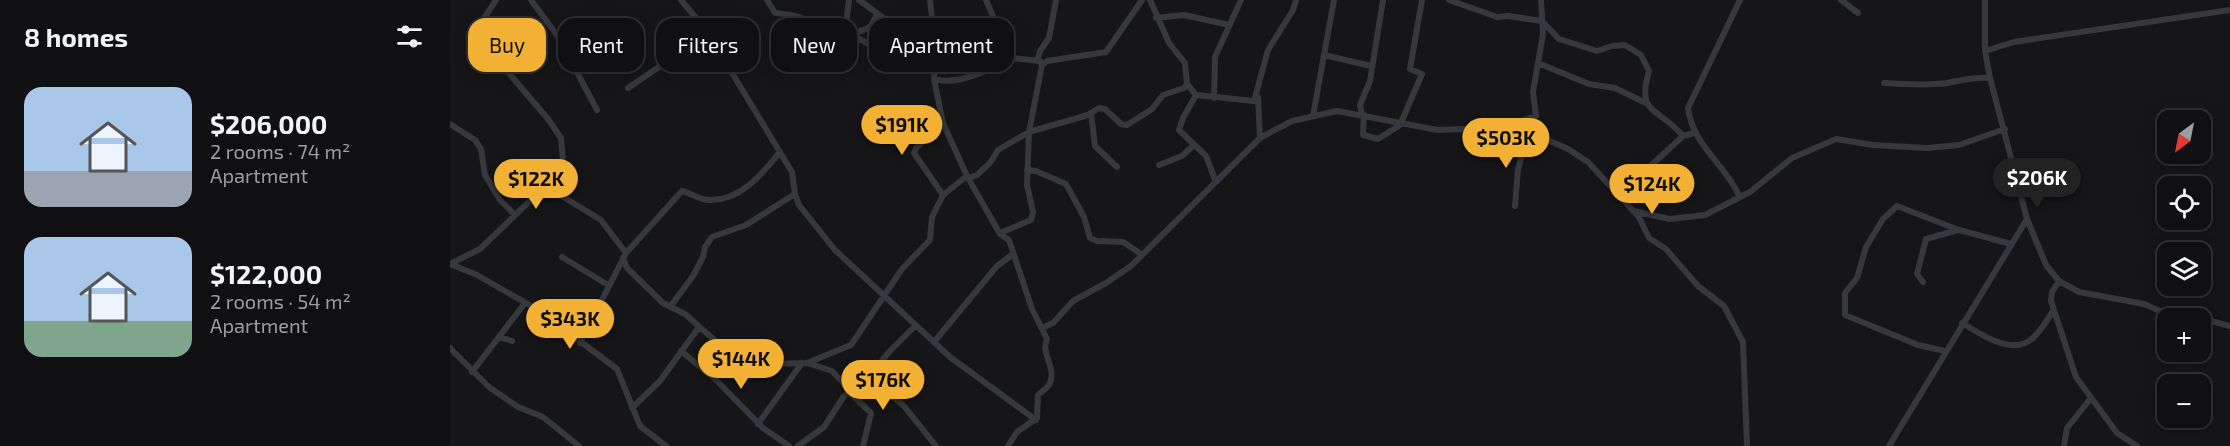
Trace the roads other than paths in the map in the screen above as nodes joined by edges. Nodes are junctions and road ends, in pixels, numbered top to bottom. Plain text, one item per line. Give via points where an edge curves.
1 (496, 0) edge
2 (531, 0) edge
3 (681, 0) edge
4 (767, 0) edge
5 (849, 0) edge
6 (859, 0) edge
7 (930, 0) edge
8 (986, 0) edge
9 (1056, 0) edge
10 (1142, 0) edge
11 (1150, 0) edge
12 (1241, 0) edge
13 (1296, 0) edge
14 (1334, 0) edge
15 (1383, 0) edge
16 (1422, 0) edge
17 (1449, 0) edge
18 (1541, 0) edge
19 (1740, 0) edge
20 (1841, 0) edge
21 (1985, 0) edge
22 (2230, 10) edge
23 (1858, 13) dead end
24 (877, 14) junction
25 (696, 18) edge
26 (801, 18) edge
27 (848, 18) edge
28 (885, 18) edge
29 (932, 18) edge
30 (994, 18) edge
31 (1156, 18) junction
32 (1542, 21) junction
33 (1229, 25) junction
34 (857, 31) edge
35 (1985, 51) junction
36 (1324, 55) junction
37 (1014, 59) edge
38 (1040, 63) junction
39 (1538, 63) junction
40 (1371, 66) junction
41 (656, 69) edge
42 (731, 72) edge
43 (934, 72) edge
44 (976, 72) edge
45 (1990, 78) junction
46 (934, 79) junction
47 (1884, 83) dead end
48 (1187, 84) junction
49 (628, 88) dead end
50 (1196, 95) junction
51 (1258, 97) junction
52 (1214, 98) junction
53 (1646, 103) junction
54 (597, 110) dead end
55 (1091, 113) junction
56 (1363, 115) junction
57 (1313, 116) junction
58 (943, 123) junction
59 (450, 124) edge
60 (1400, 125) junction
61 (2005, 129) junction
62 (1525, 131) junction
63 (1029, 132) junction
64 (1694, 133) junction
65 (1683, 136) junction
66 (1260, 138) junction
67 (1194, 145) junction
68 (780, 152) junction
69 (1159, 165) dead end
70 (1117, 167) dead end
71 (1027, 170) junction
72 (968, 177) junction
73 (1216, 182) junction
74 (552, 190) junction
75 (795, 194) junction
76 (943, 195) junction
77 (1619, 195) junction
78 (1740, 197) junction
79 (1515, 206) dead end
80 (1633, 211) junction
81 (515, 215) junction
82 (2027, 219) junction
83 (1959, 230) junction
84 (1000, 234) junction
85 (2011, 244) junction
86 (1141, 254) junction
87 (1013, 255) junction
88 (624, 256) junction
89 (562, 257) dead end
90 (450, 264) edge
91 (2059, 281) junction
92 (1923, 282) dead end
93 (608, 285) junction
94 (885, 296) junction
95 (525, 303) junction
96 (670, 307) junction
97 (2157, 310) edge
98 (2053, 311) junction
99 (2211, 321) edge
100 (1962, 323) junction
101 (916, 325) junction
102 (2230, 326) edge
103 (699, 327) junction
104 (1042, 328) junction
105 (499, 337) junction
106 (512, 341) dead end
107 (580, 342) junction
108 (934, 342) junction
109 (450, 348) edge
110 (681, 351) junction
111 (1945, 351) junction
112 (805, 363) junction
113 (472, 372) junction
114 (864, 383) junction
115 (849, 391) junction
116 (2091, 398) junction
117 (632, 408) junction
118 (1036, 420) junction
119 (758, 424) junction
120 (2131, 445) edge
121 (579, 446) edge
122 (666, 446) edge
123 (789, 446) edge
124 (798, 446) edge
125 (863, 446) edge
126 (936, 446) edge
127 (1008, 446) edge
128 (1747, 446) edge
129 (1889, 446) edge
130 (2064, 446) edge

1 - 74 street via 481,23 479,38 561,138 564,172
2 - 54 street via 558,38
3 - 25 street
4 - 26 street via 775,13
5 - 27 street
6 - 24 street
7 - 29 street
8 - 30 street
9 - 38 street via 1050,38 1040,51
10 - 38 street via 1106,52
11 - 31 street
12 - 33 street
13 - 51 street via 1268,50 1260,73
14 - 36 street
15 - 40 street
16 - 60 street via 1410,69 1422,74
17 - 32 street via 1497,18
18 - 32 street
19 - 64 street via 1688,106
20 - 23 street
21 - 35 street
22 - 35 street via 2014,42
24 - 28 street
24 - 34 street via 871,26
31 - 33 street via 1184,15
31 - 48 street via 1185,63
32 - 39 street
32 - 53 street via 1559,39 1597,51 1621,45 1636,51 1649,71 1644,85
33 - 52 street via 1215,57
35 - 45 street
36 - 40 street
36 - 57 street
37 - 38 street
38 - 63 street
39 - 53 street via 1589,84 1615,88
39 - 62 street via 1533,92 1536,116 1524,120
40 - 56 street via 1368,90 1360,105
41 - 49 street
42 - 68 street
43 - 46 street
44 - 46 street via 945,82
45 - 47 street via 1968,77 1922,85
45 - 61 street
46 - 58 street
48 - 50 street
48 - 55 street via 1163,95 1152,109 1127,125 1105,109
50 - 52 street
50 - 67 street via 1179,130
51 - 52 street via 1254,101
51 - 66 street
53 - 65 street
55 - 63 street
55 - 70 street via 1095,146
56 - 57 street via 1337,111
56 - 60 street
56 - 60 street via 1363,135 1367,138 1378,139
57 - 66 street via 1279,126
58 - 72 street
58 - 76 street via 914,153
59 - 81 street via 482,149 485,175
60 - 62 street via 1438,130
61 - 78 street via 1959,145 1927,148 1836,139 1792,158
61 - 82 street
62 - 77 street via 1580,156
62 - 79 street
63 - 71 street
63 - 72 street via 998,150 977,175
64 - 65 street
64 - 78 street via 1732,180
65 - 77 street
66 - 73 street
67 - 69 street via 1182,156
67 - 73 street via 1208,159
68 - 75 street via 794,177
68 - 88 street via 756,181 722,199 698,198 682,191
71 - 84 street via 1032,219
71 - 86 street via 1066,184 1090,238 1123,242
72 - 76 street
72 - 84 street
73 - 86 street
74 - 81 street via 537,194
74 - 88 street via 601,220
75 - 94 street via 836,250
75 - 96 street via 746,225 712,237 693,276
76 - 94 street via 932,217 930,240 911,258
77 - 80 street
78 - 80 street via 1695,217 1670,219
80 - 128 street via 1649,238 1666,249 1698,286 1724,306 1741,333
81 - 90 street via 480,249
82 - 85 street
82 - 91 street via 2036,247
83 - 85 street
83 - 92 street via 1926,239 1917,274
83 - 111 street via 1897,206 1892,208 1866,246 1857,278 1845,297 1845,315 1850,319
84 - 87 street via 1008,238
85 - 100 street
86 - 104 street via 1109,281 1073,301 1053,323
87 - 104 street
87 - 108 street via 997,266
88 - 93 street
88 - 96 street via 632,273
89 - 93 street
90 - 95 street
91 - 97 street via 2079,292
91 - 98 street via 2052,291
93 - 107 street
94 - 101 street
94 - 112 street via 851,345
95 - 105 street
95 - 107 street
96 - 103 street
98 - 100 street via 2032,339 2014,344 1999,343
98 - 116 street via 2076,377
99 - 102 street
100 - 111 street
101 - 108 street
101 - 114 street
103 - 110 street
103 - 112 street via 736,359 769,364
104 - 118 street via 1053,370 1049,384 1038,395
105 - 106 street
105 - 113 street
107 - 117 street via 619,372
108 - 118 street
109 - 113 street
110 - 117 street via 660,381
110 - 119 street via 716,380
111 - 129 street
112 - 115 street via 832,371
112 - 119 street
113 - 121 street via 503,398 543,417
114 - 115 street
114 - 126 street via 887,392 904,406
115 - 124 street via 824,427
115 - 125 street via 872,414
116 - 120 street
116 - 130 street via 2067,428
117 - 122 street via 644,430
118 - 127 street via 1017,432
119 - 123 street

